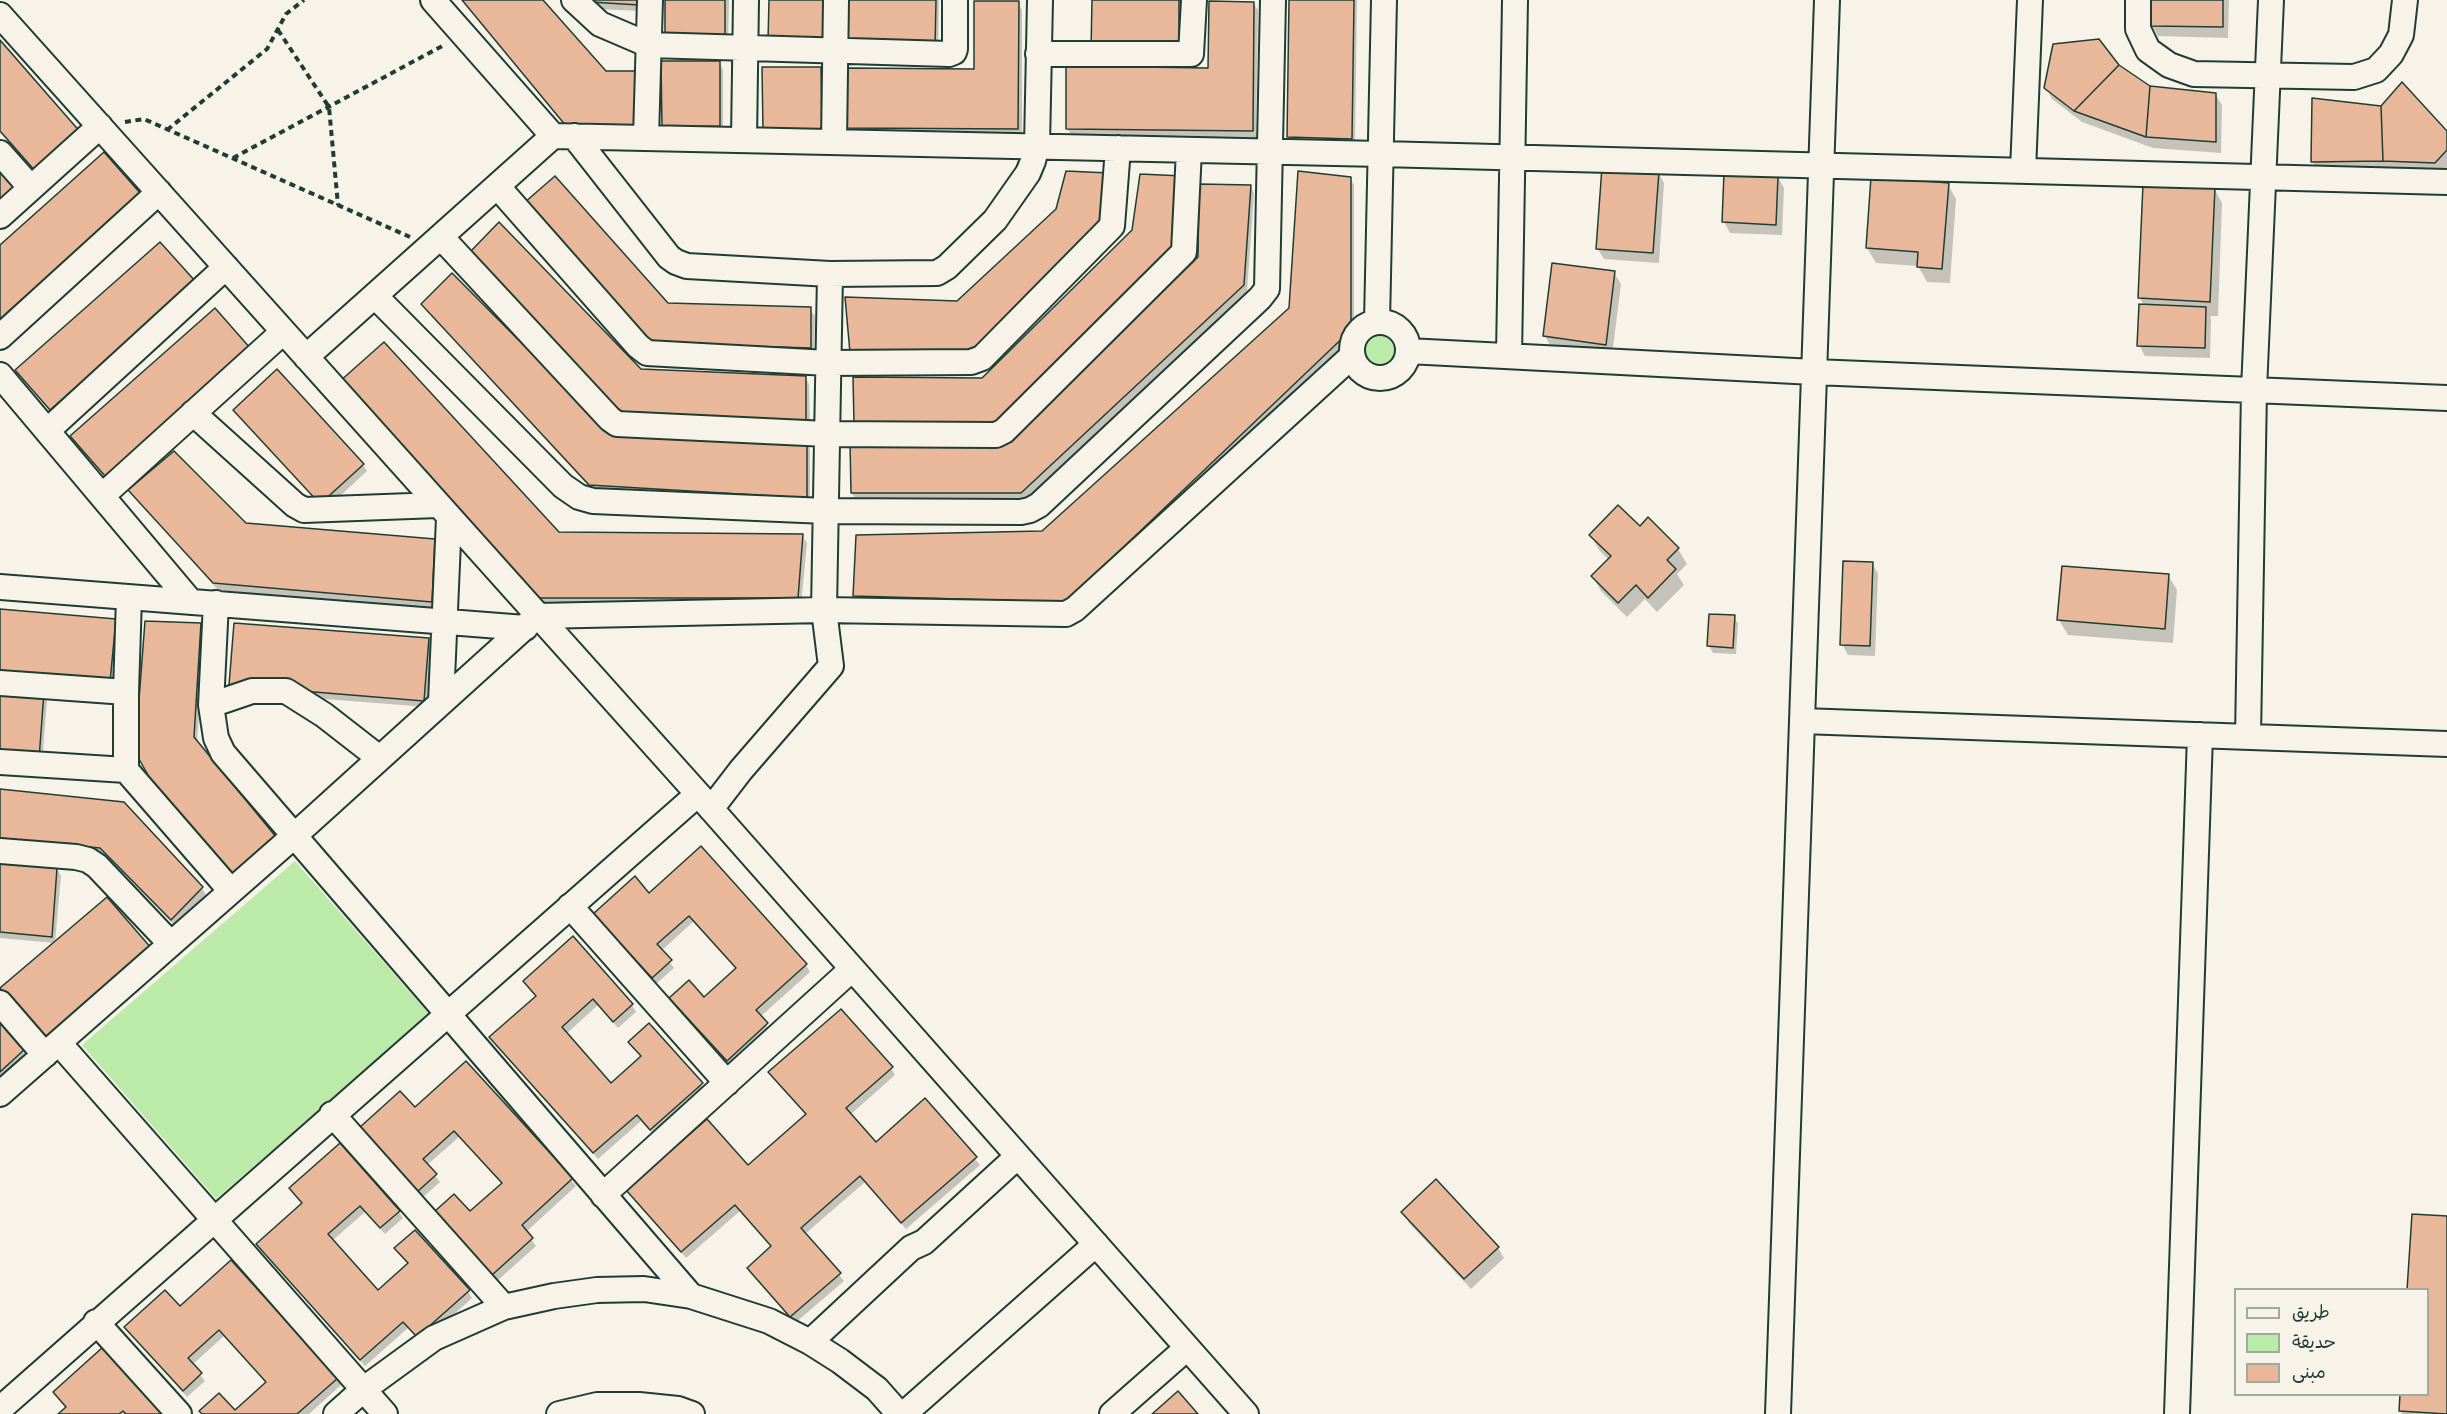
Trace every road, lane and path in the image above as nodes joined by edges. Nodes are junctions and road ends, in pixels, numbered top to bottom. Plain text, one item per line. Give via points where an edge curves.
1 (304, 0) edge
2 (433, 0) edge
3 (650, 0) edge
4 (746, 0) edge
5 (836, 0) edge
6 (954, 0) edge
7 (1040, 0) edge
8 (1194, 0) edge
9 (1273, 0) edge
10 (1384, 0) edge
11 (1515, 0) edge
12 (1827, 0) edge
13 (2030, 0) edge
14 (2138, 0) edge
15 (2271, 0) edge
16 (2405, 0) edge
17 (582, 4) edge
18 (0, 15) edge
19 (278, 30) junction
20 (463, 34) junction
21 (648, 45) junction
22 (745, 48) junction
23 (835, 52) junction
24 (1038, 54) junction
25 (2268, 76) junction
26 (329, 107) junction
27 (100, 126) junction
28 (167, 130) junction
29 (564, 136) junction
30 (646, 138) junction
31 (744, 140) junction
32 (834, 142) junction
33 (1036, 146) junction
34 (1118, 148) junction
35 (1189, 150) junction
36 (1270, 151) junction
37 (0, 153) edge
38 (1381, 154) junction
39 (1513, 158) junction
40 (233, 159) junction
41 (1821, 165) junction
42 (2023, 171) junction
43 (2263, 177) junction
44 (2447, 182) edge
45 (497, 186) junction
46 (31, 188) junction
47 (159, 192) junction
48 (338, 205) junction
49 (0, 216) edge
50 (435, 241) junction
51 (226, 267) junction
52 (830, 274) junction
53 (375, 296) junction
54 (1377, 322) junction
55 (284, 332) junction
56 (0, 337) edge
57 (1408, 351) junction
58 (1352, 356) junction
59 (1509, 356) junction
60 (306, 357) junction
61 (828, 363) junction
62 (1814, 372) junction
63 (0, 375) edge
64 (2254, 390) junction
65 (2447, 398) edge
66 (193, 413) junction
67 (47, 430) junction
68 (827, 434) junction
69 (102, 496) junction
70 (443, 512) junction
71 (826, 512) junction
72 (0, 586) edge
73 (129, 597) junction
74 (191, 602) junction
75 (216, 603) junction
76 (824, 610) junction
77 (444, 622) junction
78 (531, 622) junction
79 (0, 683) edge
80 (126, 692) junction
81 (441, 702) junction
82 (211, 705) junction
83 (1802, 721) junction
84 (2200, 735) junction
85 (2248, 737) junction
86 (2447, 744) edge
87 (378, 758) junction
88 (0, 762) edge
89 (126, 770) junction
90 (705, 802) junction
91 (294, 836) junction
92 (0, 851) edge
93 (231, 891) junction
94 (570, 906) junction
95 (170, 943) junction
96 (852, 969) junction
97 (0, 1003) edge
98 (447, 1014) junction
99 (52, 1049) junction
100 (727, 1083) junction
101 (0, 1094) edge
102 (332, 1114) junction
103 (1018, 1156) junction
104 (603, 1195) junction
105 (214, 1219) junction
106 (1096, 1245) junction
107 (691, 1296) junction
108 (504, 1307) junction
109 (96, 1322) junction
110 (810, 1342) junction
111 (1187, 1348) junction
112 (364, 1389) junction
113 (0, 1409) edge
114 (179, 1414) edge
115 (336, 1414) edge
116 (386, 1414) edge
117 (559, 1414) edge
118 (692, 1414) edge
119 (899, 1414) edge
120 (904, 1414) edge
121 (1112, 1414) edge
122 (1246, 1414) edge
123 (1778, 1414) edge
124 (2177, 1414) edge

1 - 19 path via 286,14
2 - 20 street
3 - 21 street
4 - 22 street
5 - 23 street
6 - 23 street via 954,52
7 - 24 street
8 - 24 street via 1191,54
9 - 36 street
10 - 38 street
11 - 39 street
12 - 41 street
13 - 42 street
14 - 25 street via 2138,30 2148,50 2169,65 2194,74
15 - 25 street
16 - 25 street via 2401,35 2376,70 2354,77
17 - 21 street via 600,24
18 - 27 street
19 - 26 path
19 - 28 path via 267,49
20 - 26 path
20 - 29 street
21 - 22 street
21 - 30 street
22 - 23 street
22 - 31 street
23 - 32 street
24 - 33 street
25 - 43 street
26 - 40 path
26 - 48 path
27 - 28 path via 144,120
27 - 46 street
27 - 47 street
28 - 40 path
29 - 30 street
29 - 45 street
29 - 52 street via 676,262 687,266
30 - 31 street
31 - 32 street
32 - 33 street
33 - 34 street
33 - 52 street via 1028,173 995,220 947,267 921,275
34 - 35 street
34 - 61 street via 1112,226 982,358 971,362
35 - 36 street
35 - 68 street via 1184,252 1004,431 996,435
36 - 38 street
36 - 71 street via 1267,289 1039,505 1021,512
37 - 46 street
38 - 39 street
38 - 54 street
39 - 41 street
39 - 59 street
40 - 48 path
41 - 42 street
41 - 62 street
42 - 43 street
43 - 44 street
43 - 64 street
45 - 50 street
45 - 61 street via 647,352
46 - 49 street
47 - 51 street
47 - 56 street
48 - 50 path
50 - 53 street
50 - 68 street via 617,424
51 - 55 street
51 - 67 street
52 - 61 street
53 - 60 street
53 - 71 street via 563,486 579,497 593,501
54 - 57 street via 1387,323 1402,333
54 - 58 street via 1360,330
55 - 60 street
55 - 66 street
57 - 58 street via 1400,369 1382,378 1363,372
57 - 59 street
58 - 76 street via 1066,614
59 - 62 street
60 - 70 street
61 - 68 street
62 - 64 street
62 - 83 street
63 - 67 street
64 - 65 street
64 - 85 street
66 - 69 street
66 - 70 street via 304,510
67 - 69 street
68 - 71 street
69 - 74 street
70 - 77 street
70 - 78 street
71 - 76 street
72 - 73 street
73 - 74 street
73 - 80 street
74 - 75 street
75 - 77 street
75 - 82 street
76 - 78 street
76 - 90 street via 831,666 741,770
77 - 78 street
77 - 81 street
78 - 81 street
78 - 90 street
79 - 80 street
80 - 89 street
81 - 87 street
82 - 87 street via 252,691 286,691
82 - 91 street via 216,738 223,753
83 - 84 street
83 - 123 street
84 - 85 street
84 - 124 street
85 - 86 street
87 - 91 street
88 - 89 street
89 - 93 street
90 - 94 street
90 - 96 street
91 - 93 street
91 - 98 street
92 - 95 street via 88,860
93 - 95 street
94 - 98 street
94 - 100 street
95 - 99 street
96 - 100 street
96 - 103 street
97 - 99 street
98 - 102 street
98 - 104 street
99 - 101 street
99 - 105 street
100 - 104 street
102 - 105 street
102 - 108 street
103 - 106 street
103 - 110 street
104 - 107 street
105 - 109 street
105 - 112 street
106 - 111 street
106 - 120 street
107 - 108 street via 644,1289 597,1290
107 - 110 street via 769,1321
108 - 112 street via 434,1338
109 - 113 street
109 - 114 street
110 - 119 street via 877,1389
111 - 121 street
111 - 122 street
112 - 115 street
112 - 116 street
117 - 118 street via 597,1405 628,1405 678,1409

